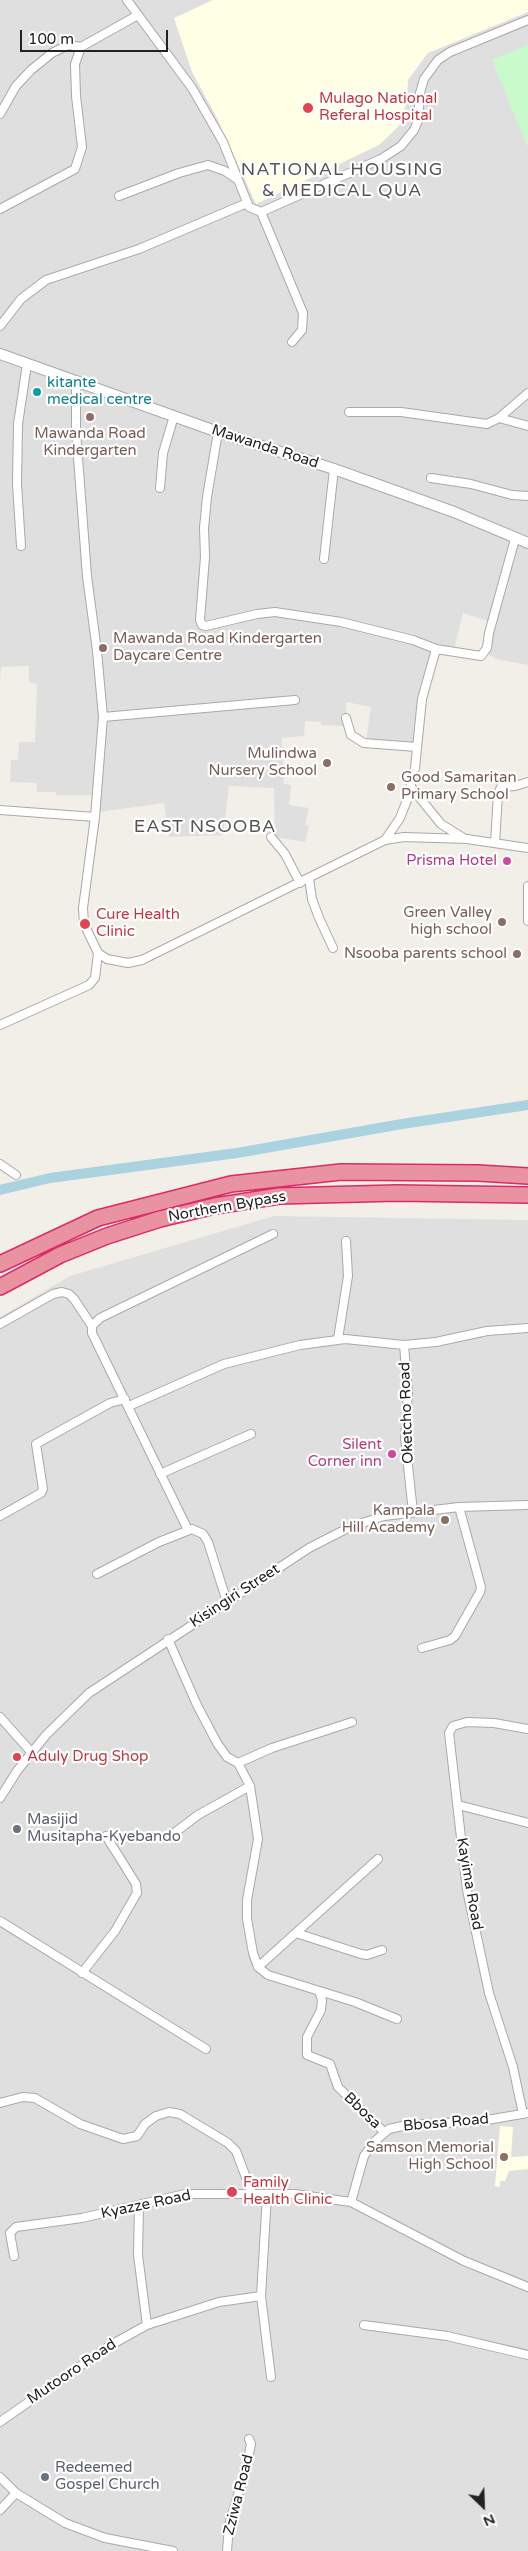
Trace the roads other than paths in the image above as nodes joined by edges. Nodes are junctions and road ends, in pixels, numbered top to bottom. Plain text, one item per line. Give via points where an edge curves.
1 (127, 0) edge
2 (138, 14) junction
3 (528, 20) edge
4 (81, 47) junction
5 (0, 114) edge
6 (238, 180) junction
7 (119, 196) dead end
8 (247, 203) junction
9 (0, 209) edge
10 (262, 212) junction
11 (0, 326) edge
12 (292, 342) dead end
13 (0, 354) edge
14 (27, 364) junction
15 (76, 380) junction
16 (528, 393) edge
17 (349, 412) dead end
18 (174, 416) junction
19 (499, 418) junction
20 (528, 426) edge
21 (218, 432) junction
22 (334, 470) junction
23 (432, 478) dead end
24 (160, 488) dead end
25 (528, 496) edge
26 (515, 539) junction
27 (528, 543) edge
28 (21, 546) dead end
29 (324, 559) dead end
30 (436, 649) junction
31 (295, 700) dead end
32 (103, 717) junction
33 (346, 718) dead end
34 (416, 747) junction
35 (528, 782) edge
36 (410, 787) junction
37 (0, 810) edge
38 (95, 817) junction
39 (271, 837) dead end
40 (385, 840) junction
41 (467, 840) junction
42 (495, 843) junction
43 (528, 848) edge
44 (310, 878) junction
45 (300, 882) junction
46 (528, 886) edge
47 (528, 921) edge
48 (333, 948) dead end
49 (98, 953) junction
50 (0, 1025) edge
51 (0, 1164) edge
52 (16, 1175) dead end
53 (528, 1176) edge
54 (528, 1195) edge
55 (273, 1234) dead end
56 (346, 1241) dead end
57 (0, 1264) edge
58 (0, 1287) edge
59 (0, 1324) edge
60 (92, 1326) junction
61 (528, 1328) edge
62 (338, 1339) junction
63 (404, 1345) junction
64 (125, 1398) junction
65 (128, 1406) junction
66 (251, 1434) dead end
67 (160, 1474) junction
68 (528, 1505) edge
69 (459, 1507) junction
70 (413, 1512) junction
71 (0, 1516) edge
72 (188, 1530) junction
73 (97, 1574) dead end
74 (226, 1602) junction
75 (168, 1639) junction
76 (422, 1648) dead end
77 (0, 1717) edge
78 (352, 1722) dead end
79 (528, 1728) edge
80 (32, 1752) junction
81 (238, 1763) junction
82 (250, 1786) junction
83 (0, 1798) edge
84 (458, 1805) junction
85 (528, 1823) edge
86 (173, 1834) dead end
87 (106, 1836) dead end
88 (378, 1859) dead end
89 (0, 1922) edge
90 (296, 1933) junction
91 (382, 1950) dead end
92 (258, 1967) junction
93 (82, 1973) junction
94 (319, 1991) junction
95 (397, 2018) dead end
96 (206, 2049) dead end
97 (0, 2103) edge
98 (526, 2114) edge
99 (384, 2132) junction
100 (267, 2195) junction
101 (253, 2196) junction
102 (350, 2202) junction
103 (139, 2206) junction
104 (14, 2256) dead end
105 (528, 2287) edge
106 (261, 2296) junction
107 (146, 2325) junction
108 (364, 2325) dead end
109 (528, 2355) edge
110 (271, 2377) dead end
111 (0, 2422) edge
112 (249, 2439) dead end
113 (0, 2477) edge
114 (16, 2493) junction
115 (0, 2510) edge
116 (173, 2551) edge
117 (227, 2551) edge

1 - 2 street
2 - 4 street
2 - 6 street via 158,38 214,124
3 - 10 street via 438,60 424,79 418,121 401,146 381,159
4 - 5 street via 68,45 31,70 16,86
4 - 9 street via 75,64 82,147 75,169
6 - 7 street via 208,165 179,172
6 - 8 street
8 - 10 street via 253,211
8 - 11 street via 140,249 46,280 21,299
10 - 12 street via 303,313 302,330
13 - 14 street, Mawanda Road
14 - 15 street, Mawanda Road
14 - 28 street via 18,424
15 - 18 street, Mawanda Road
15 - 32 street via 76,431 87,576
16 - 19 street
17 - 19 street via 401,412 483,424
18 - 21 street, Mawanda Road
18 - 24 street via 163,453
19 - 20 street
21 - 22 street, Mawanda Road
21 - 30 street via 207,498 202,624 215,625 274,612 341,622
22 - 26 street, Mawanda Road via 454,512
22 - 29 street
23 - 25 street
26 - 27 street, Mawanda Road
26 - 30 street via 485,652 477,656
30 - 34 street via 422,700
31 - 32 street
32 - 38 street
33 - 34 street via 351,735 364,743
34 - 36 street
35 - 42 street via 501,787
36 - 40 street via 404,810
36 - 41 street via 441,824
37 - 38 street
38 - 49 street via 83,908 84,924
39 - 45 street via 285,854
40 - 41 street via 404,837
40 - 44 street
41 - 42 street
42 - 43 street
44 - 45 street
44 - 48 street via 312,899
45 - 49 street via 135,963 107,959
46 - 47 street
49 - 50 street via 95,978 89,984
51 - 52 street
53 - 57 highway, Northern Bypass via 341,1172 231,1184 98,1218
54 - 58 highway, Northern Bypass via 397,1193 279,1196 215,1206 107,1236 60,1255
55 - 60 street via 105,1315
56 - 62 street via 348,1276
59 - 60 street via 62,1292 74,1299
60 - 64 street via 92,1333
61 - 63 street via 487,1331
62 - 63 street
62 - 65 street via 224,1364
63 - 70 street, Oketcho Road via 408,1394 405,1438
64 - 65 street
64 - 71 street via 36,1444 41,1493
65 - 67 street
66 - 67 street
67 - 72 street
68 - 69 street, Kisingiri Street
69 - 70 street, Kisingiri Street
69 - 76 street via 480,1592 455,1636
70 - 74 street, Kisingiri Street via 366,1521 331,1536
72 - 73 street
72 - 74 street via 198,1531 208,1542
74 - 75 street, Kisingiri Street
75 - 80 street, Kisingiri Street via 89,1693 65,1714
75 - 81 street via 217,1743 227,1756
77 - 80 street
78 - 81 street via 272,1748
79 - 84 street, Kayima Road via 467,1722 451,1729
80 - 83 street, Kisingiri Street
81 - 82 street
82 - 86 street via 198,1815
82 - 92 street via 258,1839 247,1900 247,1919
84 - 85 street
84 - 98 street, Kayima Road via 467,1890 489,1993
87 - 93 street via 136,1884 137,1893 114,1931
88 - 90 street
89 - 93 street
90 - 91 street via 360,1954
90 - 92 street
92 - 94 street via 268,1976
93 - 96 street
94 - 95 street
94 - 99 street, Bbosa via 322,2000 306,2037 307,2055 330,2064 338,2087
97 - 101 street via 23,2097 35,2098 80,2124 128,2140 138,2136 145,2124 156,2116 169,2112 180,2114 236,2151
98 - 99 street, Bbosa Road via 481,2121 407,2125
99 - 102 street, Bbosa Road via 364,2156
100 - 101 street, Kyazze Road
100 - 102 street, Kyazze Road via 305,2195
100 - 106 street
101 - 103 street, Kyazze Road via 185,2194
102 - 105 street, Kyazze Road via 464,2261
103 - 104 street, Kyazze Road via 74,2220 13,2228 10,2233
103 - 107 street via 138,2255
106 - 107 street, Mutooro Road via 219,2302
106 - 110 street
107 - 111 street, Mutooro Road via 108,2346
108 - 109 street via 447,2336
112 - 117 street, Zziwa Road via 251,2444 246,2468 229,2525
113 - 114 street
114 - 115 street
114 - 116 street via 83,2531

